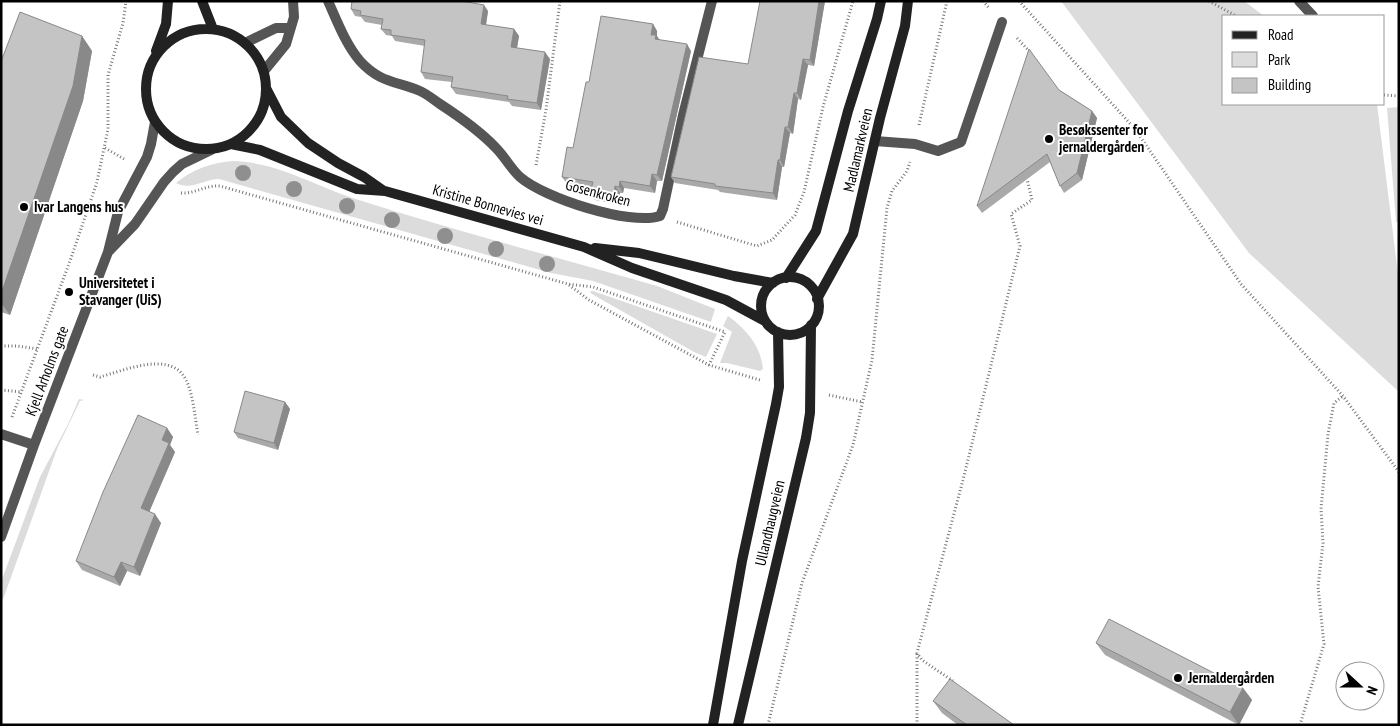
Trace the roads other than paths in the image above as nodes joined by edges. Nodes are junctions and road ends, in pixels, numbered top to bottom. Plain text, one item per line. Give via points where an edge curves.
1 (168, 1) edge
2 (202, 1) edge
3 (293, 1) edge
4 (328, 1) edge
5 (712, 1) edge
6 (881, 1) edge
7 (908, 1) edge
8 (1299, 1) edge
9 (1312, 15) edge
10 (1002, 22) dead end
11 (290, 28) junction
12 (214, 29) junction
13 (245, 43) junction
14 (153, 60) junction
15 (264, 71) junction
16 (266, 88) junction
17 (155, 122) junction
18 (875, 141) junction
19 (231, 144) junction
20 (211, 150) junction
21 (385, 191) junction
22 (584, 247) junction
23 (108, 252) junction
24 (786, 278) junction
25 (773, 283) junction
26 (817, 299) junction
27 (765, 321) junction
28 (811, 325) junction
29 (778, 332) junction
30 (3, 434) edge
31 (34, 445) junction
32 (1, 537) edge
33 (714, 725) edge
34 (738, 725) edge

1 - 14 main road via 166,24
2 - 12 main road
3 - 11 street via 294,17
4 - 5 street, Gosenkroken via 350,47 375,75 420,92 457,115 498,149 516,172 532,185 562,200 634,218 660,216
6 - 24 main road, Madlamarkveien via 816,231
7 - 18 main road, Madlamarkveien via 905,26
8 - 9 street
10 - 18 street via 961,142 938,151 915,144
11 - 13 street via 276,28
11 - 15 street via 286,44
12 - 13 main road
12 - 14 main road via 179,35 164,45
13 - 15 main road
14 - 17 main road via 145,91
15 - 16 main road
16 - 19 main road via 264,105 257,121 246,135
16 - 21 main road, Kristine Bonnevies vei via 281,117 308,142
17 - 20 main road via 179,144
17 - 23 street, Kjell Arholms gate via 151,144 118,212
18 - 26 main road, Madlamarkveien via 853,234
19 - 20 main road
19 - 21 main road, Kristine Bonnevies vei via 260,150 357,189
20 - 23 street via 173,172 135,224
21 - 22 main road, Kristine Bonnevies vei
22 - 25 main road, Kristine Bonnevies vei via 639,253
22 - 27 main road, Kristine Bonnevies vei via 632,268 726,300
23 - 31 street, Kjell Arholms gate
24 - 25 main road
24 - 26 main road via 802,280
25 - 27 main road via 766,289 761,305
26 - 28 main road via 816,318
27 - 29 main road
28 - 29 main road via 795,334
28 - 34 main road, Ullandhaugveien via 810,413 806,438
29 - 33 main road, Ullandhaugveien via 779,387 742,561
30 - 31 street
31 - 32 street, Kjell Arholms gate

